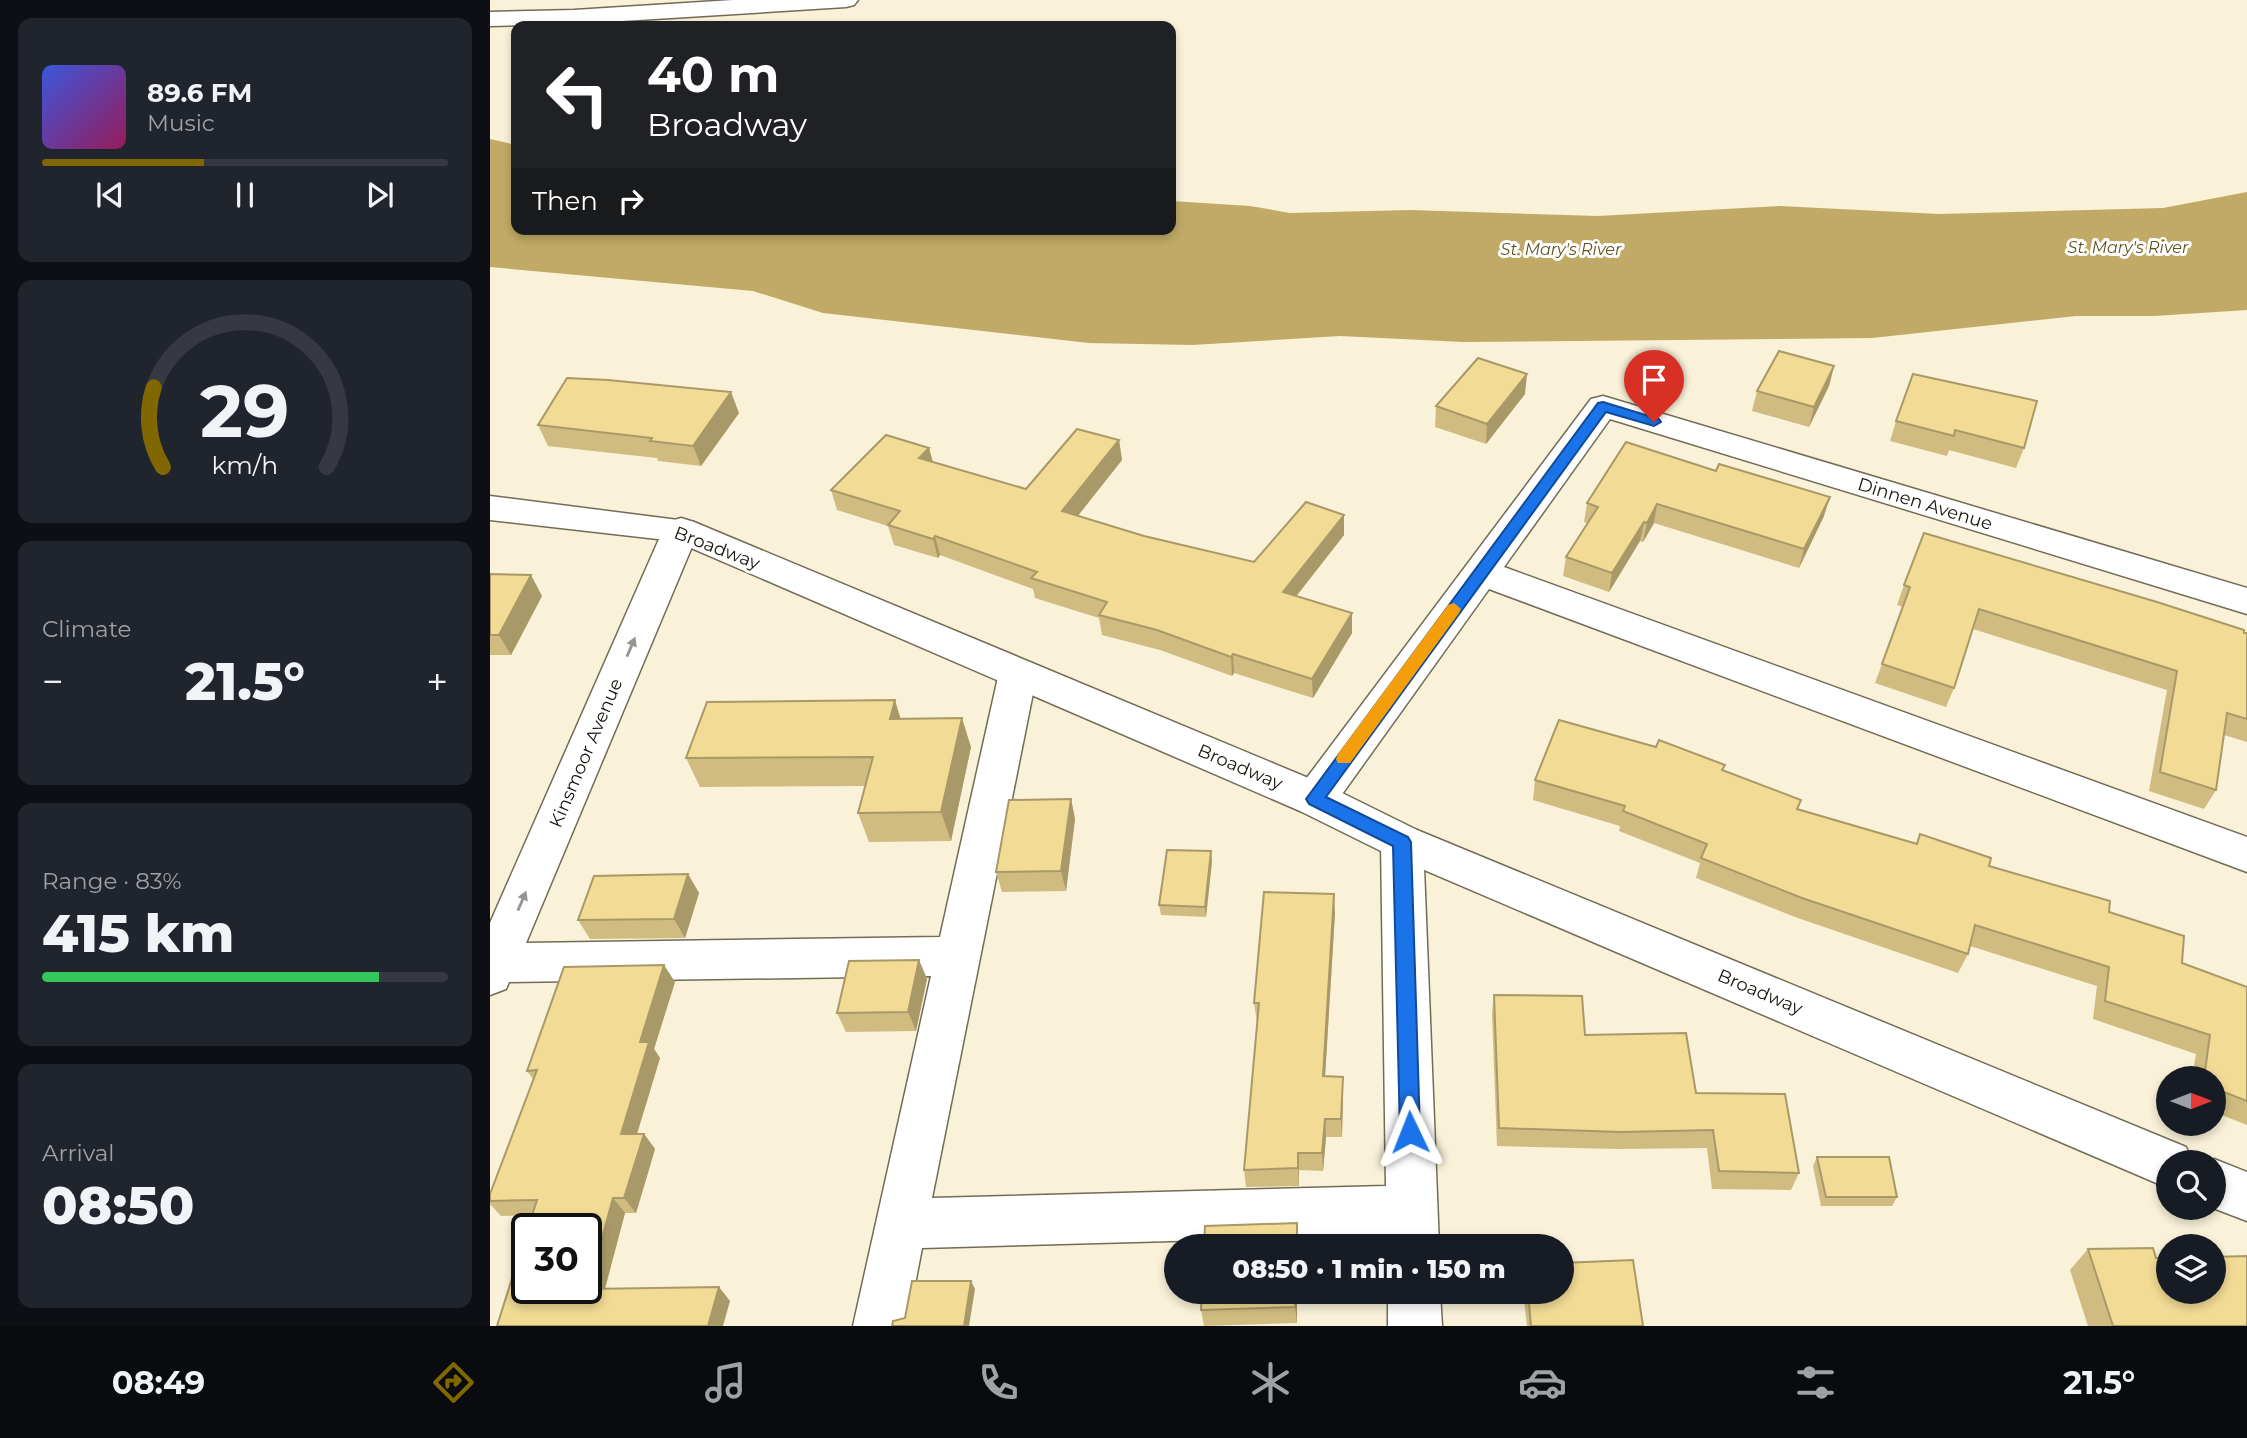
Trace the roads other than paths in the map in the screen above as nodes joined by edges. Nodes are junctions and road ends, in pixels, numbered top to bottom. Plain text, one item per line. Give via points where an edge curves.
1 (846, 0) edge
2 (490, 19) edge
3 (490, 508) edge
4 (681, 530) junction
5 (1481, 572) junction
6 (2247, 601) edge
7 (1018, 673) junction
8 (1315, 799) junction
9 (1402, 842) junction
10 (2247, 855) edge
11 (957, 956) junction
12 (493, 969) edge
13 (2156, 1159) edge
14 (2226, 1188) edge
15 (2247, 1196) edge
16 (901, 1224) junction
17 (1412, 1228) edge
18 (1414, 1304) edge
19 (880, 1326) edge
20 (1415, 1326) edge

1 - 2 street
3 - 4 street, Broadway
4 - 7 street, Broadway
12 -> 4 street, Kinsmoor Avenue
5 - 6 street, Dinnen Avenue via 1603,406
5 - 8 street
5 - 10 street
7 - 8 street, Broadway
7 - 11 street
8 - 9 street, Broadway
9 - 13 street, Broadway
9 - 17 street
11 - 12 street
11 - 16 street
14 - 15 street
16 - 17 street
16 - 19 street
18 - 20 street

